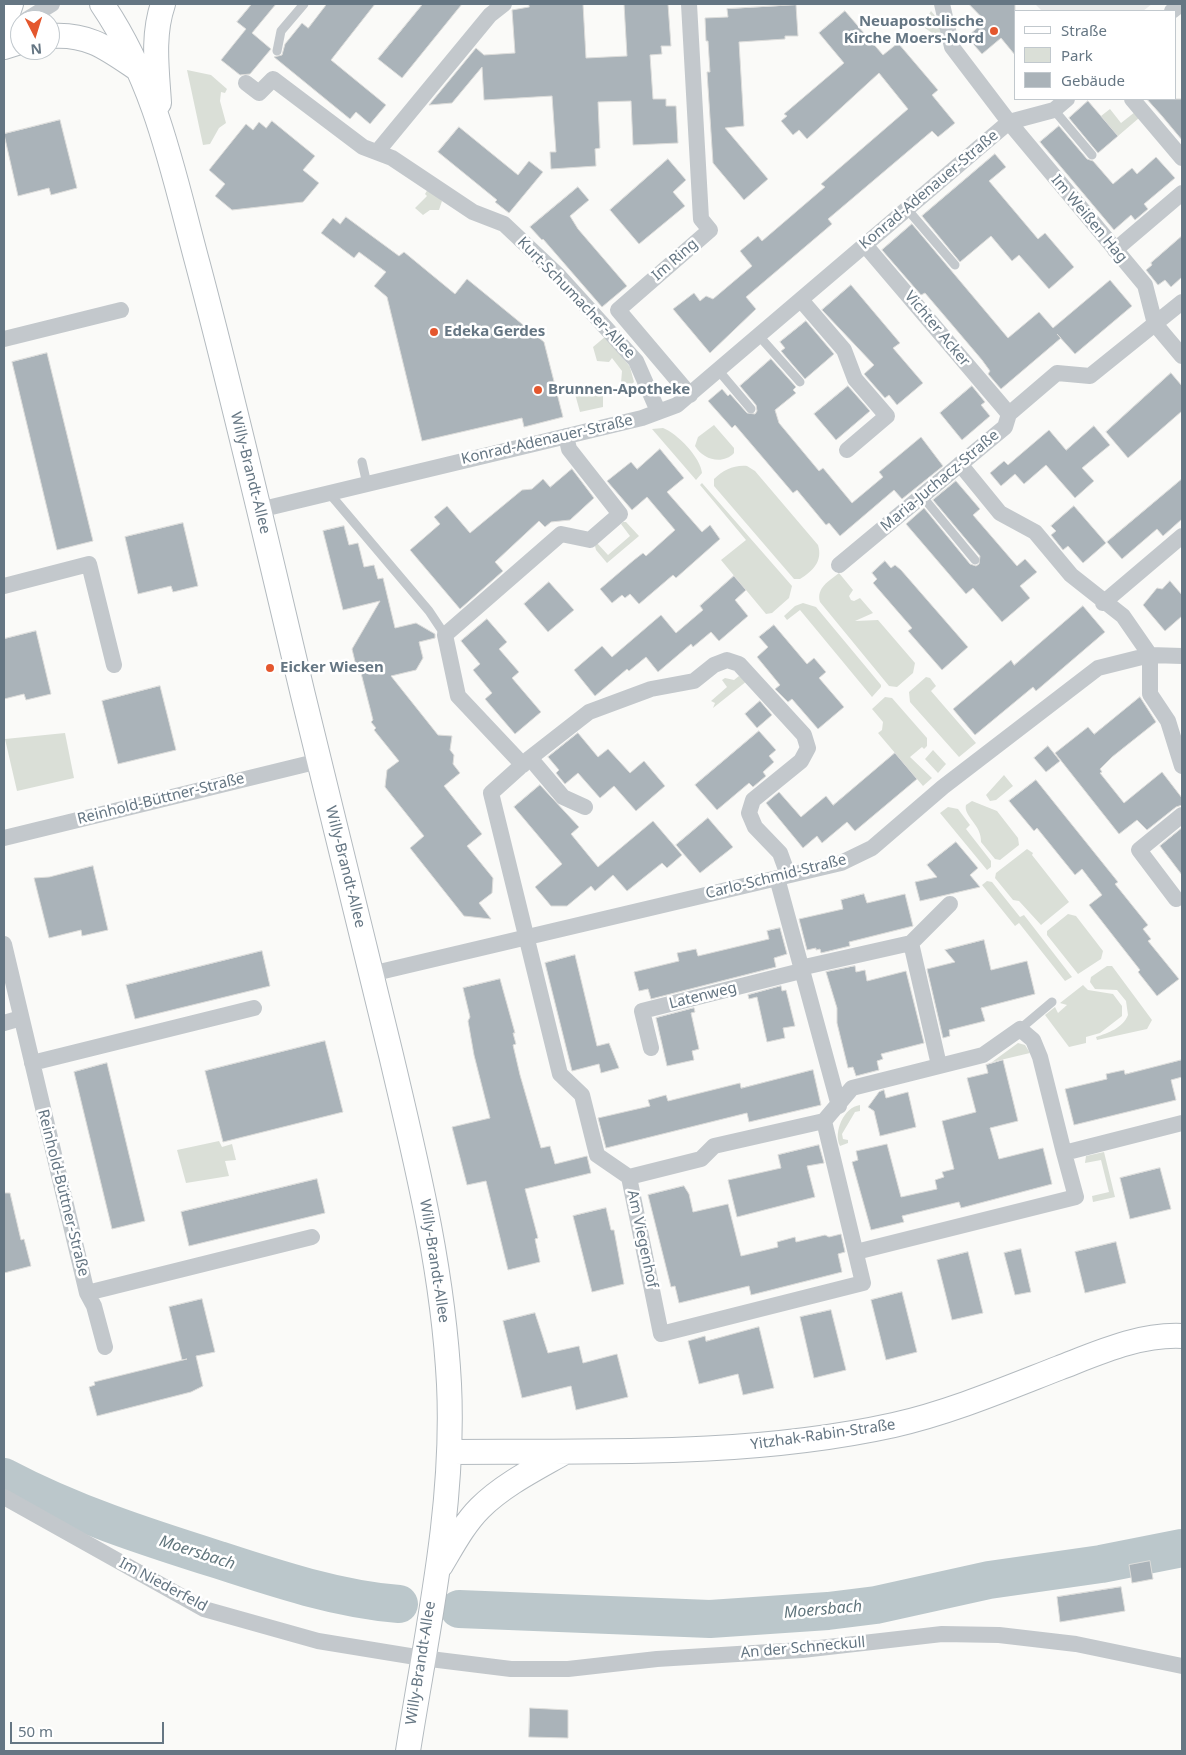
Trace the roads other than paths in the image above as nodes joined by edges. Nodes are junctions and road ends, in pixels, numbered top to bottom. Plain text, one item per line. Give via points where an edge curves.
1 (11, 4) edge
2 (102, 4) edge
3 (163, 4) edge
4 (304, 4) edge
5 (504, 4) edge
6 (688, 4) edge
7 (942, 4) edge
8 (4, 24) edge
9 (60, 36) edge
10 (277, 51) dead end
11 (139, 71) junction
12 (246, 83) dead end
13 (1066, 100) edge
14 (1133, 100) edge
15 (1054, 110) junction
16 (1009, 122) junction
17 (161, 124) junction
18 (377, 152) junction
19 (1092, 155) dead end
20 (1182, 158) edge
21 (1182, 193) edge
22 (907, 209) junction
23 (865, 245) junction
24 (1115, 250) junction
25 (955, 265) dead end
26 (801, 300) junction
27 (1182, 302) edge
28 (122, 310) dead end
29 (1155, 324) junction
30 (759, 336) junction
31 (4, 339) edge
32 (1182, 356) edge
33 (718, 370) junction
34 (800, 382) dead end
35 (690, 395) junction
36 (751, 409) dead end
37 (658, 412) junction
38 (1009, 414) junction
39 (566, 436) junction
40 (847, 450) dead end
41 (362, 462) dead end
42 (960, 464) junction
43 (367, 484) junction
44 (329, 493) junction
45 (922, 496) junction
46 (259, 510) junction
47 (1182, 536) edge
48 (975, 560) dead end
49 (839, 565) dead end
50 (4, 586) edge
51 (1103, 603) junction
52 (445, 635) junction
53 (1150, 655) junction
54 (1182, 656) edge
55 (114, 665) dead end
56 (318, 760) junction
57 (526, 761) junction
58 (1182, 766) edge
59 (585, 807) dead end
60 (1182, 815) edge
61 (4, 838) edge
62 (782, 876) junction
63 (1176, 900) dead end
64 (950, 904) dead end
65 (526, 937) junction
66 (911, 943) junction
67 (4, 944) edge
68 (801, 970) junction
69 (372, 974) junction
70 (1052, 1002) dead end
71 (254, 1008) dead end
72 (21, 1018) junction
73 (4, 1022) edge
74 (1020, 1028) junction
75 (651, 1048) dead end
76 (32, 1063) junction
77 (939, 1065) junction
78 (839, 1106) junction
79 (824, 1120) junction
80 (1182, 1123) edge
81 (1064, 1153) junction
82 (629, 1177) junction
83 (312, 1237) dead end
84 (856, 1252) junction
85 (88, 1293) junction
86 (1182, 1336) edge
87 (106, 1347) dead end
88 (449, 1452) junction
89 (564, 1452) junction
90 (4, 1497) edge
91 (436, 1572) junction
92 (422, 1658) junction
93 (1182, 1666) edge
94 (408, 1751) edge

1 - 8 street
2 - 11 street, Willy-Brandt-Allee
3 - 17 street via 158,23 156,59
4 - 10 lane via 281,31
5 - 18 street via 478,29
6 - 35 street, Im Ring via 701,219 710,230 618,310
7 - 16 street, Im Weißen Hag via 952,47
9 - 11 street via 89,39
11 - 17 street, Willy-Brandt-Allee
12 - 18 street, Kurt-Schumacher-Allee via 260,93 273,79 363,147
13 - 15 street, Konrad-Adenauer-Straße
14 - 20 street
15 - 16 street, Konrad-Adenauer-Straße
15 - 19 lane
16 - 22 street, Konrad-Adenauer-Straße
16 - 24 street, Im Weißen Hag
17 - 46 street, Willy-Brandt-Allee
18 - 37 street, Kurt-Schumacher-Allee via 392,158 473,212 504,224 558,275 636,361
21 - 24 street
22 - 23 street, Konrad-Adenauer-Straße
22 - 25 lane
23 - 26 street, Konrad-Adenauer-Straße
23 - 38 street, Vichter Acker
24 - 29 street, Im Weißen Hag via 1145,285
26 - 30 street, Konrad-Adenauer-Straße
26 - 40 street via 844,350 855,379 887,416
27 - 29 street, Maria-Juchacz-Straße
28 - 31 street
29 - 32 street
29 - 38 street, Maria-Juchacz-Straße via 1090,376 1057,374
30 - 33 street, Konrad-Adenauer-Straße
30 - 34 lane
33 - 35 street, Konrad-Adenauer-Straße
33 - 36 lane
35 - 37 street, Konrad-Adenauer-Straße via 677,405
37 - 39 street, Konrad-Adenauer-Straße
38 - 42 street, Maria-Juchacz-Straße via 1005,427
39 - 43 street, Konrad-Adenauer-Straße
39 - 52 street via 569,450 620,514 590,540 560,534
41 - 43 lane
42 - 45 street, Maria-Juchacz-Straße
42 - 51 street via 1000,513 1035,532 1071,575
43 - 44 street, Konrad-Adenauer-Straße
44 - 46 street, Konrad-Adenauer-Straße
44 - 52 lane via 429,611
45 - 48 lane
45 - 49 street, Maria-Juchacz-Straße
46 - 56 street, Willy-Brandt-Allee
47 - 51 street
50 - 55 street via 89,564
51 - 53 street via 1123,616
52 - 57 street via 458,696
53 - 54 street, Carlo-Schmid-Straße
53 - 58 street via 1150,694 1168,721
53 - 62 street, Carlo-Schmid-Straße via 1098,668 943,787 872,848 841,862
56 - 61 street, Reinhold-Büttner-Straße
56 - 69 street, Willy-Brandt-Allee
57 - 59 street via 563,797
57 - 62 street via 589,712 651,689 694,681 727,660 739,664 804,735 808,748 801,760 753,800 749,813 755,828 780,853
57 - 65 street, Am Viegenhof via 490,793
60 - 63 street via 1140,850
62 - 65 street, Carlo-Schmid-Straße
62 - 68 street
64 - 66 street
65 - 69 street, Carlo-Schmid-Straße
65 - 82 street, Am Viegenhof via 560,1074 582,1095 597,1155
66 - 68 street
66 - 77 street
67 - 72 street, Reinhold-Büttner-Straße
68 - 75 street, Latenweg via 642,1011
68 - 78 street
69 - 88 street, Willy-Brandt-Allee via 435,1250 447,1353
70 - 74 lane
71 - 76 street
72 - 73 street
72 - 76 street, Reinhold-Büttner-Straße
74 - 77 street via 983,1055
74 - 81 street via 1033,1040 1040,1057
76 - 85 street, Reinhold-Büttner-Straße
77 - 78 street via 852,1088
78 - 79 street
79 - 82 street via 714,1146 701,1159
79 - 84 street, Am Viegenhof
80 - 81 street
81 - 84 street via 1076,1197
82 - 84 street, Am Viegenhof via 661,1334 863,1283
83 - 85 street, Reinhold-Büttner-Straße
85 - 87 street, Reinhold-Büttner-Straße
86 - 89 street, Yitzhak-Rabin-Straße via 1160,1337 1110,1349 978,1400 885,1427 749,1446
88 - 89 street, Yitzhak-Rabin-Straße
88 - 91 street, Willy-Brandt-Allee
89 - 91 street via 515,1480 481,1507 465,1525
90 - 92 street, Im Niederfeld via 204,1608 318,1641
91 - 92 street, Willy-Brandt-Allee
92 - 93 street, An der Schneckull via 511,1669 568,1669 657,1658 802,1650 942,1634 990,1635 1076,1644
92 - 94 street, Willy-Brandt-Allee

